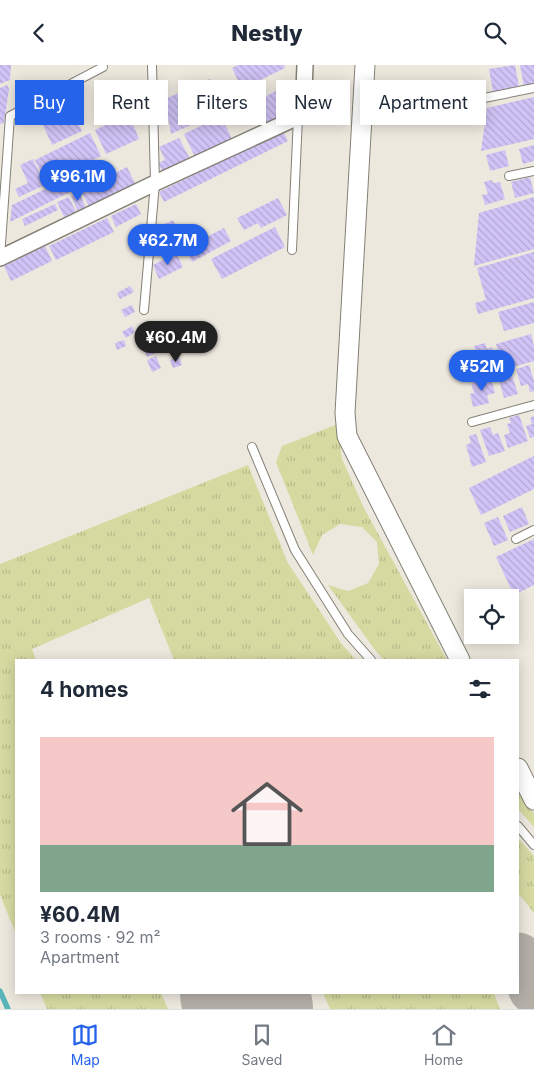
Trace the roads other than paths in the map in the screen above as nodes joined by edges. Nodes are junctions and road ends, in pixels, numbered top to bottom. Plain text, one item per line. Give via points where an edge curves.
1 (152, 65) edge
2 (305, 65) edge
3 (365, 65) edge
4 (104, 67) dead end
5 (304, 80) edge
6 (534, 88) edge
7 (486, 98) edge
8 (281, 125) edge
9 (298, 125) edge
10 (534, 171) edge
11 (509, 176) dead end
12 (155, 183) junction
13 (292, 250) dead end
14 (0, 258) edge
15 (144, 310) dead end
16 (534, 405) edge
17 (472, 422) dead end
18 (252, 447) dead end
19 (534, 530) edge
20 (516, 539) dead end
21 (370, 659) edge
22 (459, 659) edge
23 (519, 770) edge
24 (534, 800) edge
25 (519, 827) edge
26 (534, 845) edge

1 - 12 lane
2 - 5 street
3 - 22 street via 345,413 347,436
4 - 14 lane via 10,115
6 - 7 lane
8 - 12 street
9 - 13 lane
10 - 11 lane
12 - 14 street
12 - 15 lane
16 - 17 lane
18 - 21 lane via 295,550 348,633
19 - 20 lane
23 - 24 street
25 - 26 lane

